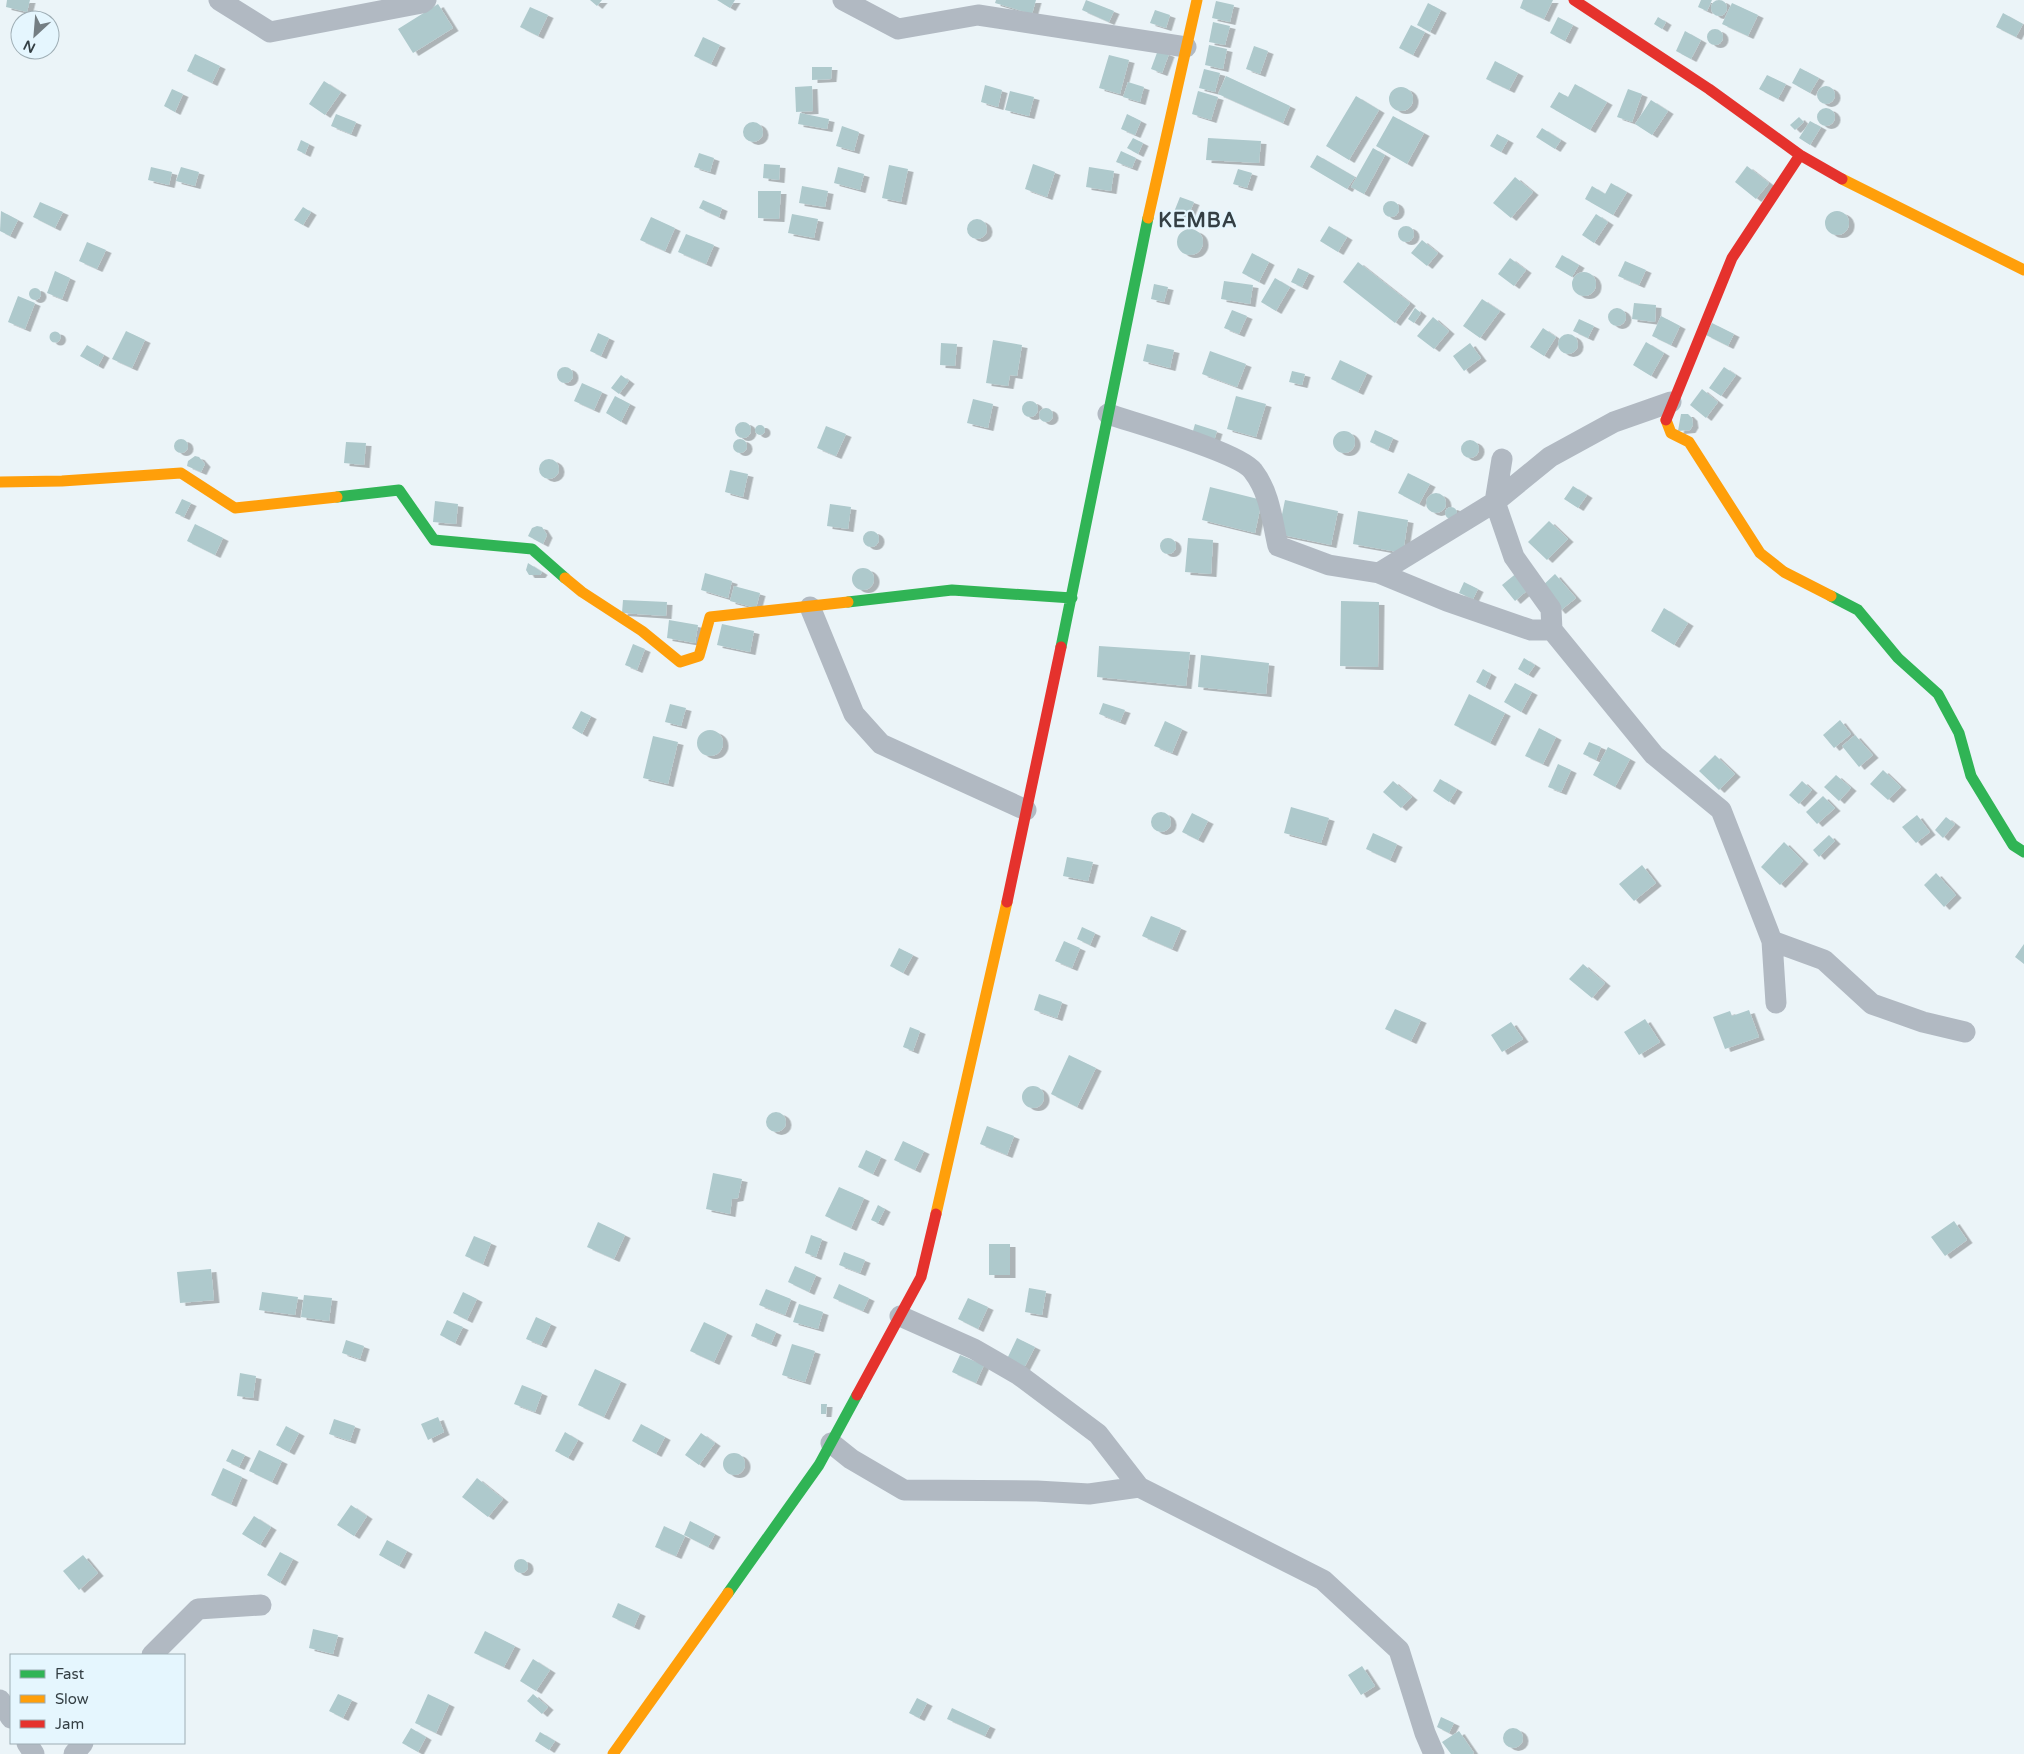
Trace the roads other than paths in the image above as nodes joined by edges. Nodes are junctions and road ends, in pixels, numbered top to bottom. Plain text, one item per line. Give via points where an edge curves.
1 (219, 0) edge
2 (426, 0) edge
3 (842, 0) edge
4 (1197, 0) edge
5 (1574, 0) edge
6 (1186, 47) junction
7 (1800, 155) junction
8 (2024, 270) edge
9 (1671, 402) junction
10 (1108, 414) junction
11 (1502, 459) dead end
12 (0, 482) edge
13 (1495, 502) junction
14 (1379, 573) junction
15 (1072, 598) junction
16 (810, 607) junction
17 (1552, 630) junction
18 (1026, 810) junction
19 (2024, 852) edge
20 (1772, 941) junction
21 (1776, 1004) dead end
22 (1965, 1032) dead end
23 (900, 1316) junction
24 (831, 1443) junction
25 (1140, 1487) junction
26 (261, 1605) dead end
27 (153, 1654) edge
28 (0, 1700) edge
29 (10, 1716) edge
30 (82, 1744) edge
31 (74, 1754) edge
32 (613, 1754) edge
33 (1434, 1754) edge

1 - 2 street via 270,32
3 - 6 street via 898,29 978,15
4 - 6 street
5 - 7 street via 1709,89
6 - 10 street
7 - 8 street via 1861,190
7 - 9 street via 1732,258
9 - 13 street via 1614,422 1550,457
9 - 19 street via 1664,422 1671,433 1689,442 1760,553 1784,572 1858,610 1898,658 1938,694 1959,733 1971,776 2013,845
10 - 14 street via 1210,448 1252,469 1266,492 1278,546 1329,565
10 - 15 street
11 - 13 street
12 - 16 street via 180,473 235,508 399,490 434,540 532,549 582,592 642,631 680,662 699,656 710,617
13 - 14 street
13 - 17 street via 1514,558 1551,609
14 - 17 street via 1531,630
15 - 16 street via 952,590
15 - 18 street
16 - 18 street via 854,714 881,744
17 - 20 street via 1654,755 1721,810
18 - 23 street via 921,1277
20 - 21 street
20 - 22 street via 1824,960 1872,1004 1923,1022
23 - 24 street
23 - 25 street via 974,1349 1019,1375 1098,1434
24 - 25 street via 904,1490 1090,1494
24 - 32 street via 819,1465
25 - 33 street via 1323,1580 1398,1650
26 - 27 street via 198,1610
28 - 29 street
30 - 31 street

